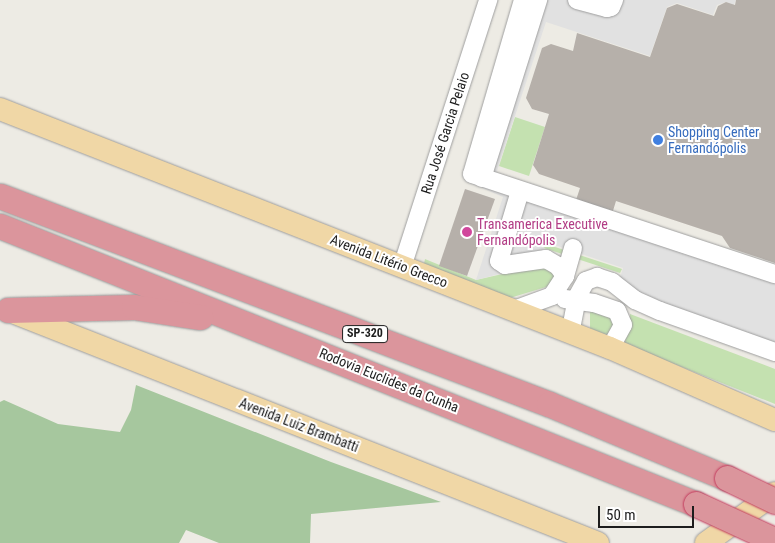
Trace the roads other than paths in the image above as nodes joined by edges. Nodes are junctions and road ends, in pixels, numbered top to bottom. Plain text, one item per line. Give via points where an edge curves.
1 (488, 0) edge
2 (523, 0) edge
3 (538, 0) edge
4 (577, 0) edge
5 (614, 0) edge
6 (0, 108) edge
7 (482, 178) junction
8 (520, 190) junction
9 (0, 191) edge
10 (0, 196) edge
11 (35, 210) junction
12 (0, 226) edge
13 (573, 248) dead end
14 (402, 267) junction
15 (775, 274) edge
16 (566, 276) junction
17 (552, 296) junction
18 (576, 301) junction
19 (4, 309) edge
20 (514, 310) junction
21 (570, 334) junction
22 (282, 337) junction
23 (610, 348) junction
24 (775, 352) edge
25 (775, 420) edge
26 (775, 493) edge
27 (775, 501) edge
28 (572, 538) edge
29 (773, 540) edge
30 (701, 541) edge
31 (598, 543) edge

1 - 14 street, Rua José Garcia Pelaio
2 - 7 street via 471,172
3 - 7 street
4 - 5 street via 607,8
6 - 14 main road, Avenida Litério Grecco
7 - 8 street
8 - 15 street
8 - 16 street via 499,260 505,265 546,259
9 - 11 highway
10 - 11 highway, SP-320
11 - 27 highway, SP-320, bridge via 550,404
12 - 22 highway, Rodovia Euclides da Cunha / SP-320
13 - 16 street
14 - 20 main road, Avenida Litério Grecco
16 - 17 street
17 - 18 street
17 - 20 street
18 - 21 street
18 - 23 street via 605,306 622,317 622,329
18 - 24 street via 586,281 603,278 635,300
19 - 22 highway via 164,310
19 - 28 main road, Avenida Luiz Brambatti
20 - 21 main road, Avenida Litério Grecco
21 - 23 main road, Avenida Litério Grecco
22 - 29 highway, Rodovia Euclides da Cunha / SP-320, bridge via 696,504
23 - 25 main road, Avenida Litério Grecco
26 - 30 main road
28 - 31 main road, Avenida Luiz Brambatti

